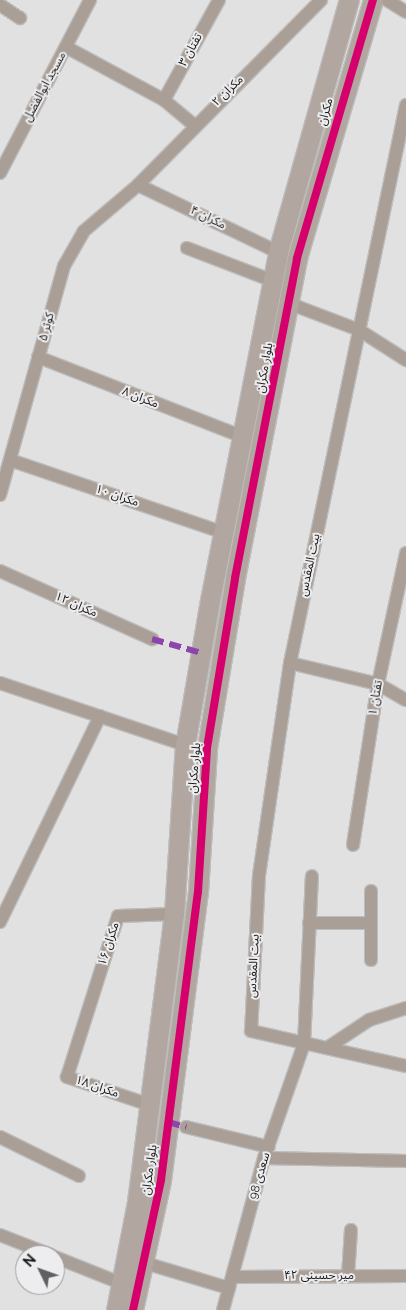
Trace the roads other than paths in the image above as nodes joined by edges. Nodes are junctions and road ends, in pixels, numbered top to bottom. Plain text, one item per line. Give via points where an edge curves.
1 (90, 0) edge
2 (219, 0) edge
3 (321, 0) edge
4 (349, 0) edge
5 (373, 0) edge
6 (387, 0) edge
7 (0, 5) edge
8 (406, 12) edge
9 (20, 18) dead end
10 (66, 47) junction
11 (164, 100) junction
12 (406, 106) edge
13 (193, 124) junction
14 (0, 173) edge
15 (138, 185) junction
16 (304, 231) joint
17 (187, 248) dead end
18 (278, 252) junction
19 (274, 281) junction
20 (288, 303) junction
21 (359, 330) junction
22 (38, 357) junction
23 (406, 360) edge
24 (243, 438) junction
25 (10, 460) junction
26 (238, 466) junction
27 (257, 470) junction
28 (0, 495) edge
29 (224, 533) junction
30 (406, 553) edge
31 (0, 571) edge
32 (152, 639) dead end
33 (290, 663) junction
34 (0, 682) edge
35 (378, 684) junction
36 (406, 700) edge
37 (100, 716) junction
38 (185, 745) junction
39 (353, 845) dead end
40 (312, 876) dead end
41 (371, 891) dead end
42 (174, 914) junction
43 (0, 922) edge
44 (371, 922) junction
45 (309, 923) junction
46 (371, 960) dead end
47 (92, 996) joint
48 (406, 1008) edge
49 (304, 1044) junction
50 (330, 1046) junction
51 (406, 1066) edge
52 (150, 1105) junction
53 (186, 1127) dead end
54 (0, 1137) edge
55 (266, 1153) junction
56 (406, 1161) edge
57 (79, 1176) dead end
58 (350, 1230) dead end
59 (0, 1235) edge
60 (26, 1245) edge
61 (65, 1261) edge
62 (145, 1263) junction
63 (348, 1276) junction
64 (406, 1276) edge
65 (230, 1282) junction
66 (123, 1284) junction
67 (116, 1310) edge
68 (134, 1310) edge
69 (222, 1310) edge

1 - 10 street, مسجد ابوالفضل
2 - 11 street, تفتان ۳
3 - 13 street, مکران ۲
4 - 18 street, مکران
5 - 16 street, مکران
6 - 8 street
7 - 9 street
10 - 11 street
10 - 14 street, مسجد ابوالفضل
11 - 13 street
12 - 21 street, بیت المقدس
13 - 15 street, مکران ۲
15 - 18 street, مکران ۴
15 - 22 street, کوثر ۵ via 84,231 64,266
16 - 20 street, بلوار مکران
17 - 19 street
18 - 19 street, بلوار مکران
19 - 24 street, بلوار مکران
20 - 21 street
20 - 27 street, بلوار مکران
21 - 23 street
21 - 33 street, بیت المقدس
22 - 24 street, مکران ۸
22 - 25 street, کوثر ۵
24 - 26 street, بلوار مکران
25 - 28 street, کوثر ۵
25 - 29 street, مکران ۱۰
26 - 27 street
26 - 29 street, بلوار مکران
27 - 62 street, بلوار مکران via 207,748 197,902 161,1180
29 - 38 street, بلوار مکران
30 - 35 street, تفتان ۱
31 - 32 street, مکران ۱۲
33 - 35 street
33 - 49 street, بیت المقدس via 259,875 251,1031
34 - 37 street
35 - 36 street
35 - 39 street, تفتان ۱
37 - 38 street
37 - 43 street
38 - 42 street, بلوار مکران
40 - 45 street, سعدی 98
41 - 44 street
42 - 47 street, مکران ۱۶ via 118,916
42 - 52 street, بلوار مکران
44 - 45 street
44 - 46 street
45 - 49 street, سعدی 98
47 - 52 street, مکران ۱۸ via 67,1077
48 - 50 street via 369,1020
49 - 50 street
49 - 55 street, سعدی 98
50 - 51 street
52 - 66 street, بلوار مکران
53 - 55 street
54 - 57 street
55 - 56 street
55 - 65 street, سعدی 98
58 - 63 street
59 - 60 street
61 - 66 street
62 - 65 street, میر حسینی ۴۲
62 - 68 street, بلوار مکران
63 - 64 street, میر حسینی ۴۲
63 - 65 street, میر حسینی ۴۲
65 - 69 street, سعدی 98
66 - 67 street, بلوار مکران

